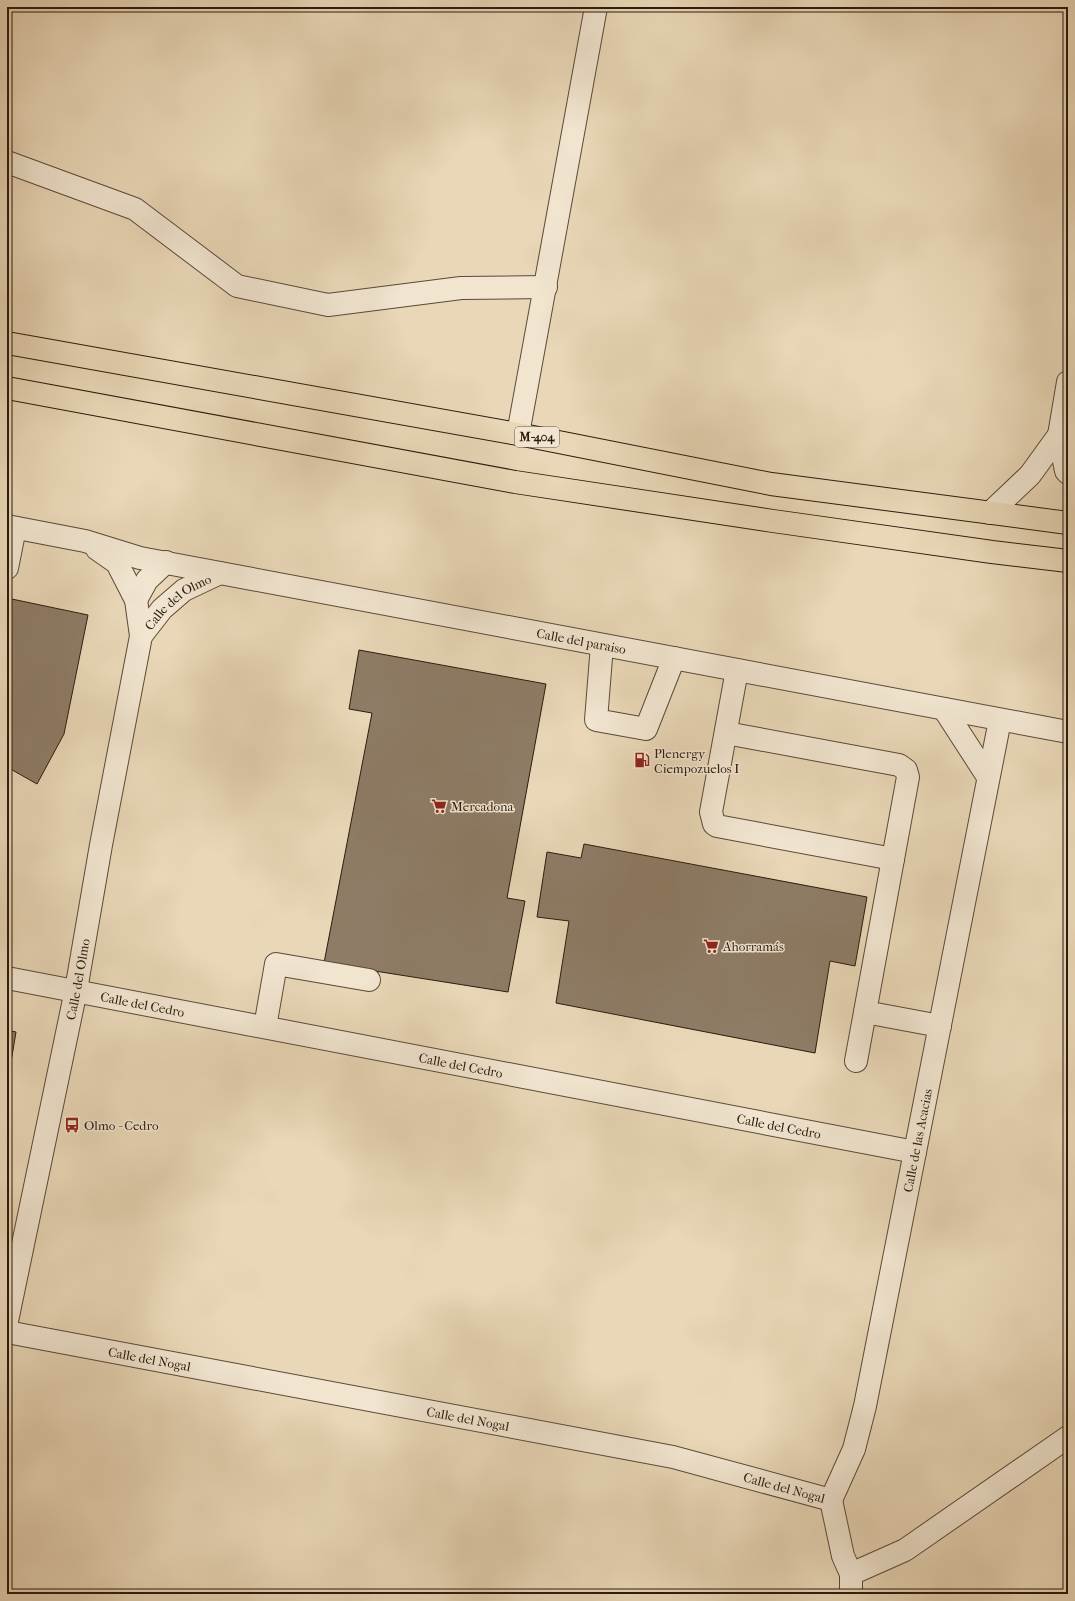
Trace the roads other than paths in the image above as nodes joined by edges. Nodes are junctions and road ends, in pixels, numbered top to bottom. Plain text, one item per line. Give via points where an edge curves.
1 (596, 7) edge
2 (7, 162) edge
3 (546, 287) junction
4 (7, 343) edge
5 (1068, 382) edge
6 (7, 388) edge
7 (518, 434) junction
8 (1059, 435) junction
9 (1068, 473) edge
10 (990, 513) junction
11 (1068, 524) edge
12 (11, 527) edge
13 (85, 540) junction
14 (1068, 561) edge
15 (166, 562) junction
16 (7, 568) edge
17 (220, 572) junction
18 (136, 600) junction
19 (141, 636) junction
20 (602, 645) junction
21 (674, 658) junction
22 (737, 670) junction
23 (944, 709) junction
24 (1000, 720) junction
25 (1068, 732) edge
26 (726, 733) junction
27 (988, 777) junction
28 (893, 859) junction
29 (7, 978) edge
30 (369, 980) dead end
31 (76, 990) junction
32 (865, 1012) junction
33 (940, 1026) junction
34 (265, 1027) junction
35 (856, 1061) dead end
36 (915, 1152) junction
37 (7, 1321) edge
38 (7, 1332) edge
39 (1068, 1437) edge
40 (831, 1500) junction
41 (851, 1584) edge

1 - 3 street
2 - 3 street via 135,208 237,286 328,305 461,288
3 - 7 street
4 - 7 main road, M-404
5 - 8 street
6 - 14 main road via 515,482
7 - 10 main road, M-404 via 771,484
8 - 9 street
8 - 10 street via 1030,475
10 - 11 main road, M-404
12 - 13 street, Calle del paraiso
12 - 16 street
13 - 15 street, Calle del paraiso via 140,558
13 - 18 street, Calle del Olmo via 117,563
15 - 17 street, Calle del paraiso
15 - 18 street via 147,580
17 - 19 street, Calle del Olmo via 184,590 162,609
17 - 20 street, Calle del paraiso
18 - 19 street, Calle del Olmo
19 - 31 street, Calle del Olmo
20 - 21 street, Calle del paraiso
20 - 21 street via 596,720 646,729
21 - 22 street, Calle del paraiso
22 - 23 street, Calle del paraiso
22 - 26 street
23 - 24 street, Calle del paraiso
23 - 27 street
24 - 25 street, Calle del paraiso
24 - 27 street, Calle de las Acacias
26 - 28 street via 898,765 906,770 908,777
26 - 28 street via 711,812 714,824
27 - 33 street, Calle de las Acacias
28 - 32 street
29 - 31 street, Calle del Cedro
30 - 34 street via 276,964
31 - 34 street, Calle del Cedro
31 - 37 street, Calle del Olmo
32 - 33 street
32 - 35 street
33 - 36 street, Calle de las Acacias
34 - 36 street, Calle del Cedro
36 - 40 street, Calle de las Acacias via 865,1406 854,1449
38 - 40 street, Calle del Nogal via 673,1457
39 - 41 street via 905,1550
40 - 41 street, Calle del Nogal

